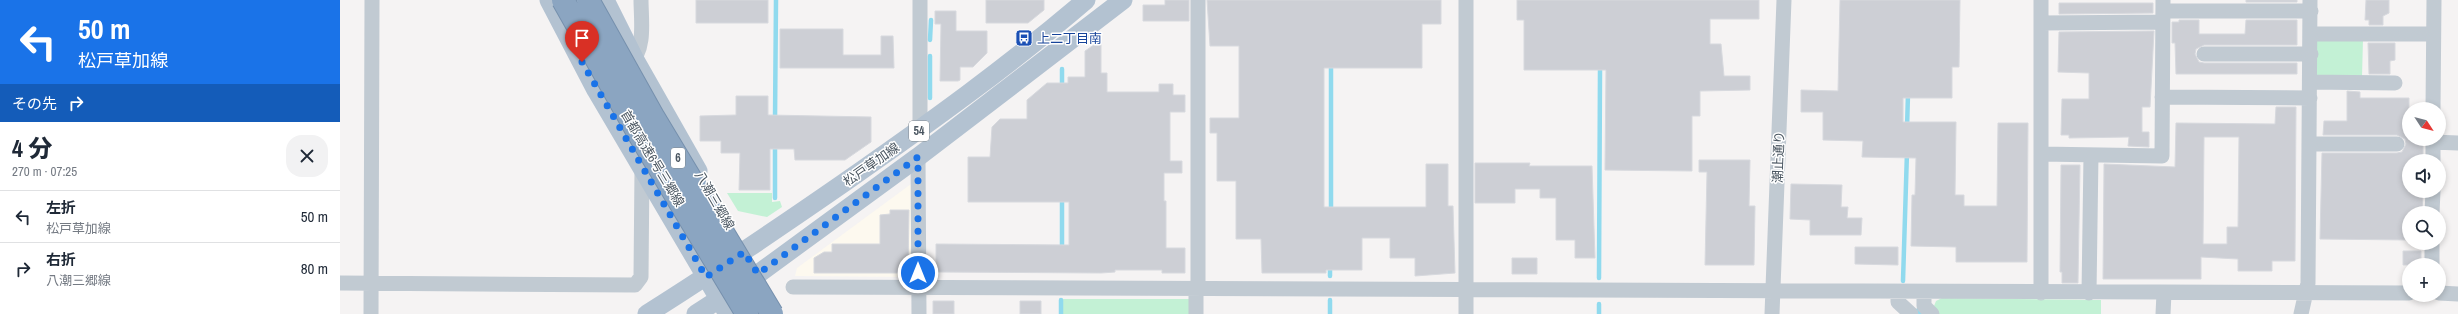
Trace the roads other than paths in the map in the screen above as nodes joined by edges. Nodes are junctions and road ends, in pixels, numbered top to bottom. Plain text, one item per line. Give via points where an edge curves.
1 (372, 0) edge
2 (549, 0) edge
3 (563, 0) edge
4 (588, 0) edge
5 (605, 0) edge
6 (641, 0) edge
7 (920, 0) edge
8 (1086, 0) edge
9 (1123, 0) edge
10 (1198, 0) edge
11 (1466, 0) edge
12 (1784, 0) edge
13 (2041, 0) edge
14 (2434, 0) edge
15 (2311, 6) edge
16 (2162, 11) edge
17 (2041, 22) junction
18 (2311, 34) junction
19 (2433, 34) junction
20 (2204, 54) dead end
21 (2311, 54) junction
22 (634, 60) junction
23 (2310, 82) junction
24 (2395, 83) dead end
25 (596, 90) junction
26 (2162, 97) junction
27 (2310, 98) junction
28 (2433, 102) edge
29 (920, 131) junction
30 (2446, 142) edge
31 (2458, 143) edge
32 (2309, 144) junction
33 (2397, 144) dead end
34 (2041, 154) junction
35 (2091, 155) junction
36 (918, 157) junction
37 (642, 169) junction
38 (744, 252) junction
39 (726, 264) junction
40 (706, 277) junction
41 (751, 278) junction
42 (371, 283) junction
43 (340, 284) edge
44 (793, 287) dead end
45 (919, 288) junction
46 (1197, 290) junction
47 (1466, 290) junction
48 (1773, 291) junction
49 (1898, 292) junction
50 (1924, 293) junction
51 (2041, 293) junction
52 (2089, 293) junction
53 (2164, 293) junction
54 (2402, 293) edge
55 (2446, 293) edge
56 (2304, 294) junction
57 (2458, 294) edge
58 (724, 307) edge
59 (371, 314) edge
60 (647, 314) edge
61 (696, 314) edge
62 (748, 314) edge
63 (759, 314) edge
64 (772, 314) edge
65 (783, 314) edge
66 (919, 314) edge
67 (1196, 314) edge
68 (1466, 314) edge
69 (1772, 314) edge
70 (1911, 314) edge
71 (1932, 314) edge
72 (2163, 314) edge
73 (2301, 314) edge

1 - 42 street
2 - 25 main road
3 - 62 highway, 首都高速6号三郷線 / 6, bridge via 637,131
4 - 64 highway, 首都高速6号三郷線 / 6, bridge via 658,125
5 - 22 main road, 八潮三郷線
6 - 22 street via 641,41
7 - 29 street
8 - 29 main road, 松戸草加線 / 54 via 1012,62
9 - 36 main road, 松戸草加線 / 54
10 - 46 street
11 - 47 street
12 - 48 street, 潮止通り
13 - 17 street
14 - 19 street
15 - 16 street
15 - 18 street
16 - 17 street
16 - 26 street
17 - 34 street
18 - 19 street
18 - 21 street
19 - 28 street
20 - 21 street
21 - 23 street
22 - 25 street
22 - 38 main road, 八潮三郷線
22 - 39 main road via 657,139 720,244
23 - 24 street
23 - 27 street
25 - 37 main road
26 - 27 street
26 - 35 street via 2162,156
27 - 32 street
29 - 38 main road, 松戸草加線 / 54
30 - 31 street
32 - 33 street
32 - 56 street via 2308,283
34 - 35 street
34 - 51 street
35 - 52 street
36 - 41 main road, 松戸草加線 / 54
36 - 45 street
37 - 40 main road
37 - 42 street via 641,277 635,285
38 - 39 main road, 松戸草加線 / 54
38 - 41 main road, 八潮三郷線
39 - 40 main road, 松戸草加線 / 54
39 - 58 main road via 728,272
40 - 58 main road
40 - 60 main road, 松戸草加線 / 54
41 - 58 main road, 松戸草加線 / 54
41 - 63 main road
41 - 65 main road, 八潮三郷線
42 - 43 street
42 - 59 street
44 - 45 street
45 - 46 street
45 - 66 street
46 - 47 street
46 - 67 street
47 - 48 street
47 - 68 street
48 - 49 street
48 - 69 street, 潮止通り
49 - 50 street
49 - 70 street via 1898,302
50 - 51 street
50 - 71 street via 1924,306
51 - 52 street
52 - 53 street
53 - 56 street
53 - 72 street
54 - 56 street
55 - 57 street
56 - 73 street
58 - 61 main road, 松戸草加線 / 54

